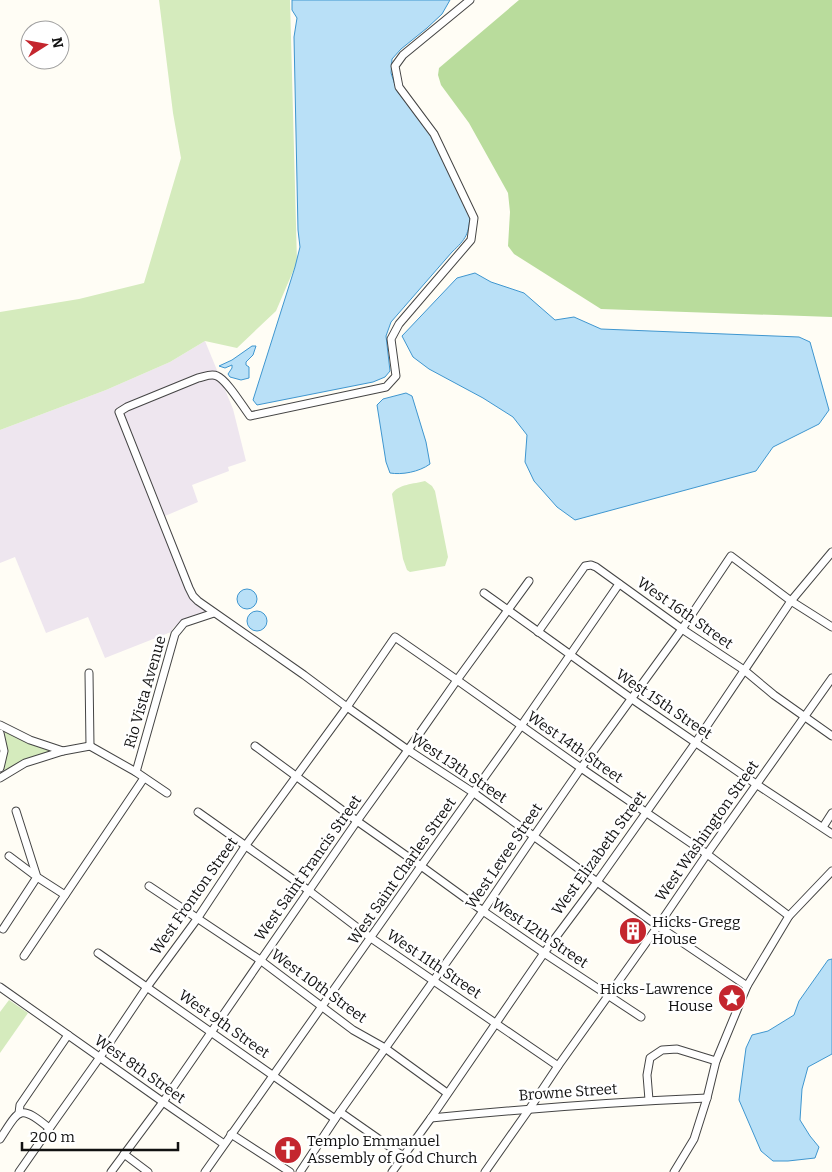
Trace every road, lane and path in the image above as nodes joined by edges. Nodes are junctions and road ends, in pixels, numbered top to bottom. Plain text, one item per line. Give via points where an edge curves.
1 (470, 0) edge
2 (832, 552) edge
3 (529, 581) dead end
4 (619, 584) junction
5 (484, 593) dead end
6 (791, 602) junction
7 (508, 610) junction
8 (214, 613) junction
9 (832, 627) edge
10 (682, 629) junction
11 (538, 632) junction
12 (395, 637) joint
13 (570, 655) junction
14 (744, 670) junction
15 (89, 673) dead end
16 (832, 678) edge
17 (457, 680) junction
18 (632, 699) junction
19 (347, 707) junction
20 (805, 717) junction
21 (0, 725) edge
22 (521, 726) junction
23 (0, 733) edge
24 (832, 736) edge
25 (696, 742) junction
26 (90, 746) junction
27 (255, 746) dead end
28 (408, 750) junction
29 (63, 751) junction
30 (0, 768) edge
31 (581, 768) junction
32 (136, 772) junction
33 (296, 776) junction
34 (0, 778) edge
35 (144, 778) junction
36 (756, 784) junction
37 (167, 793) dead end
38 (474, 793) junction
39 (16, 811) dead end
40 (198, 812) dead end
41 (645, 812) junction
42 (832, 813) edge
43 (357, 821) junction
44 (823, 827) junction
45 (832, 834) edge
46 (534, 836) junction
47 (246, 845) junction
48 (707, 854) junction
49 (9, 856) dead end
50 (421, 866) junction
51 (832, 871) edge
52 (36, 877) junction
53 (597, 882) junction
54 (149, 886) dead end
55 (308, 890) junction
56 (65, 895) junction
57 (483, 911) junction
58 (788, 916) junction
59 (197, 919) junction
60 (658, 926) junction
61 (3, 928) dead end
62 (371, 938) junction
63 (98, 952) dead end
64 (544, 953) junction
65 (24, 956) dead end
66 (260, 960) junction
67 (433, 981) junction
68 (747, 986) junction
69 (0, 987) edge
70 (147, 987) junction
71 (608, 996) junction
72 (322, 1006) junction
73 (641, 1017) dead end
74 (496, 1024) junction
75 (211, 1032) junction
76 (68, 1035) junction
77 (385, 1048) junction
78 (100, 1058) junction
79 (716, 1060) junction
80 (558, 1066) junction
81 (273, 1076) junction
82 (447, 1093) junction
83 (707, 1098) junction
84 (649, 1100) junction
85 (163, 1102) junction
86 (530, 1108) junction
87 (340, 1112) junction
88 (19, 1113) junction
89 (431, 1118) junction
90 (335, 1119) junction
91 (49, 1128) junction
92 (231, 1134) junction
93 (0, 1139) edge
94 (224, 1144) junction
95 (124, 1154) junction
96 (403, 1156) junction
97 (19, 1172) edge
98 (111, 1172) edge
99 (148, 1172) edge
100 (205, 1172) edge
101 (290, 1172) edge
102 (300, 1172) edge
103 (392, 1172) edge
104 (485, 1172) edge
105 (674, 1172) edge

1 - 8 street, West 13th Street via 403,55 395,66 399,87 434,134 474,218 472,240 399,324 391,339 396,376 386,387 250,416 224,381 210,375 119,412 193,596
2 - 6 street, West Elizabeth Street
3 - 7 street, West Saint Francis Street
4 - 10 street, West 16th Street
4 - 11 street, West 16th Street via 596,567 585,566
4 - 13 street, West Saint Charles Street
5 - 7 street, West 15th Street
6 - 9 street
6 - 10 street, West Levee Street via 731,556
6 - 14 street, West Elizabeth Street
7 - 11 street, West 15th Street
7 - 17 street, West Saint Francis Street
8 - 19 street, West 13th Street
8 - 32 street, Rio Vista Avenue via 184,623 175,634
10 - 14 street, West 16th Street
10 - 18 street, West Levee Street
11 - 13 street, West 15th Street
12 - 17 street, West 14th Street
12 - 19 street, West Fronton Street
13 - 18 street, West 15th Street
13 - 22 street, West Saint Charles Street
14 - 20 street, West 16th Street
14 - 25 street, West Elizabeth Street
15 - 26 street
16 - 20 street, West Washington Street
17 - 22 street, West 14th Street
17 - 28 street, West Saint Francis Street
18 - 25 street, West 15th Street
18 - 31 street, West Levee Street
19 - 28 street, West 13th Street
19 - 33 street, West Fronton Street
20 - 24 street, West 16th Street
20 - 36 street, West Washington Street
21 - 29 street
22 - 31 street, West 14th Street
22 - 38 street, West Saint Charles Street
23 - 30 street via 4,751
25 - 36 street, West 15th Street
25 - 41 street, West Elizabeth Street
26 - 29 street
26 - 32 street
27 - 33 street, West 12th Street
28 - 38 street, West 13th Street
28 - 43 street, West Saint Francis Street
29 - 34 street via 25,763
31 - 41 street, West 14th Street
31 - 46 street, West Levee Street
32 - 35 street
33 - 43 street, West 12th Street
33 - 47 street, West Fronton Street
35 - 37 street
35 - 56 street
36 - 44 street, West 15th Street
36 - 48 street, West Washington Street
38 - 46 street, West 13th Street
38 - 50 street, West Saint Charles Street
39 - 52 street
40 - 47 street, West 11th Street
41 - 48 street, West 14th Street
41 - 53 street, West Elizabeth Street
42 - 44 street
43 - 50 street, West 12th Street
43 - 55 street, West Saint Francis Street
44 - 45 street, West 15th Street
46 - 53 street, West 13th Street
46 - 57 street, West Levee Street
47 - 55 street, West 11th Street
47 - 59 street, West Fronton Street
48 - 58 street, West 14th Street
48 - 60 street, West Washington Street
49 - 52 street
50 - 57 street, West 12th Street
50 - 62 street, West Saint Charles Street
51 - 58 street
52 - 56 street
52 - 61 street
53 - 60 street, West 13th Street
53 - 64 street, West Elizabeth Street
54 - 59 street, West 10th Street
55 - 62 street, West 11th Street
55 - 66 street, West Saint Francis Street
56 - 65 street
57 - 64 street, West 12th Street
57 - 67 street, West Levee Street
58 - 68 street
59 - 66 street, West 10th Street
59 - 70 street, West Fronton Street
60 - 68 street, West 13th Street
60 - 71 street, West Washington Street
62 - 67 street, West 11th Street
62 - 72 street, West Saint Charles Street
63 - 70 street, West 9th Street
64 - 71 street, West 12th Street
64 - 74 street, West Elizabeth Street
66 - 72 street, West 10th Street
66 - 75 street, West Saint Francis Street
67 - 74 street, West 11th Street
67 - 77 street, West Levee Street
68 - 79 street
69 - 76 street, West 8th Street
70 - 75 street, West 9th Street
70 - 78 street, West Fronton Street
71 - 73 street, West 12th Street
71 - 80 street, West Washington Street
72 - 77 street, West 10th Street via 353,1030
72 - 81 street, West Saint Charles Street
74 - 80 street, West 11th Street
74 - 82 street, West Elizabeth Street
75 - 81 street, West 9th Street
75 - 85 street, West Saint Francis Street
76 - 78 street, West 8th Street
76 - 88 street via 20,1105
77 - 82 street, West 10th Street
77 - 87 street, West Levee Street
78 - 85 street, West 8th Street
78 - 91 street, West Fronton Street
79 - 83 street
79 - 84 street via 677,1049 662,1050 650,1058
80 - 86 street, West Washington Street
81 - 90 street, West 9th Street
81 - 92 street, West Saint Charles Street
82 - 89 street, West Elizabeth Street
83 - 84 street, Browne Street
83 - 105 street via 694,1139
84 - 86 street, Browne Street
85 - 94 street, West 8th Street
85 - 95 street, West Saint Francis Street
86 - 89 street, Browne Street
86 - 104 street, West Washington Street
87 - 90 street, West Levee Street
87 - 96 street
88 - 91 street via 28,1114
88 - 93 street
89 - 96 street, West Elizabeth Street
90 - 102 street, West Levee Street
91 - 97 street, West Fronton Street
92 - 94 street, West Saint Charles Street
92 - 101 street
94 - 100 street, West Saint Charles Street
95 - 98 street, West Saint Francis Street
95 - 99 street
96 - 103 street, West Elizabeth Street

